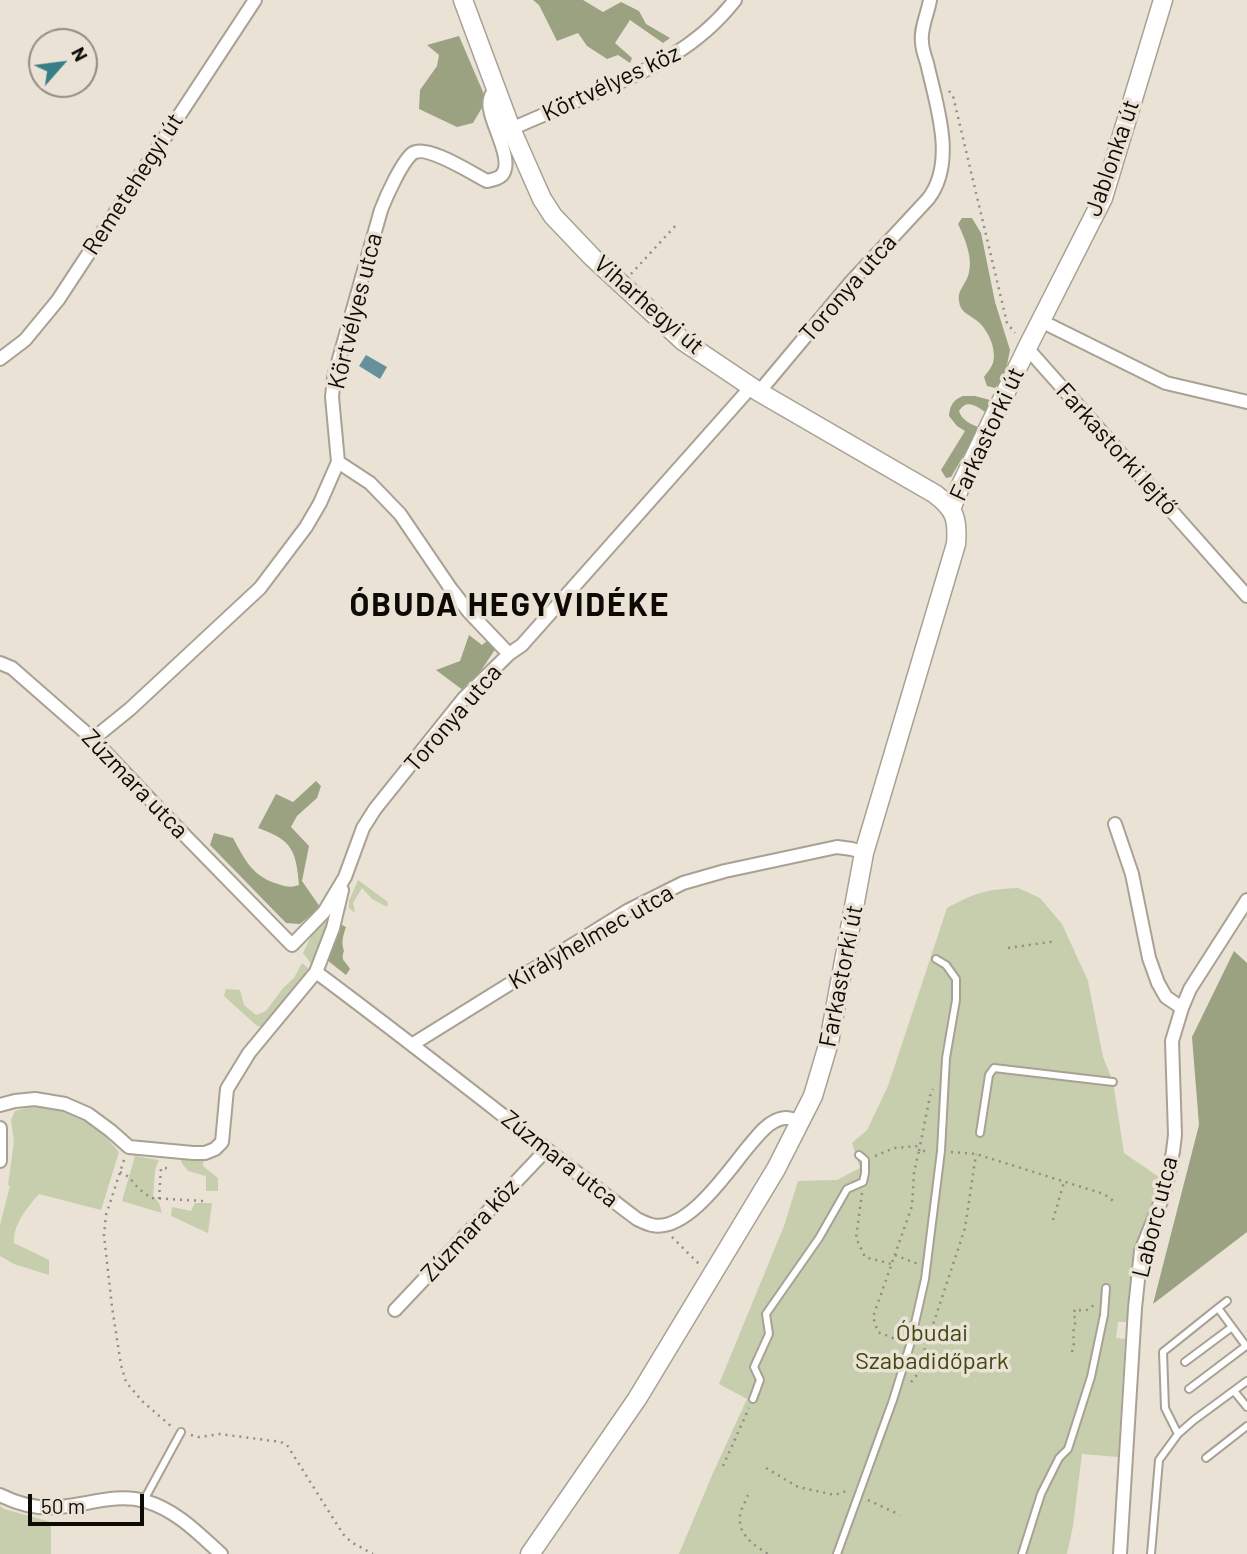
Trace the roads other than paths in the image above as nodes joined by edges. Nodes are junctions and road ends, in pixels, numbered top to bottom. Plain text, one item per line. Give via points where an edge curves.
1 (255, 0) edge
2 (463, 0) edge
3 (736, 0) edge
4 (930, 0) edge
5 (1163, 0) edge
6 (495, 88) junction
7 (512, 129) junction
8 (1041, 321) junction
9 (1027, 348) junction
10 (0, 359) edge
11 (755, 389) junction
12 (1247, 402) edge
13 (338, 462) junction
14 (951, 509) junction
15 (1247, 596) edge
16 (509, 653) junction
17 (0, 663) edge
18 (93, 739) junction
19 (1115, 824) dead end
20 (864, 853) junction
21 (345, 877) junction
22 (1247, 900) edge
23 (292, 945) joint
24 (936, 959) dead end
25 (316, 972) junction
26 (1182, 1008) junction
27 (412, 1044) junction
28 (1113, 1082) dead end
29 (0, 1105) edge
30 (801, 1122) junction
31 (0, 1128) edge
32 (980, 1133) dead end
33 (546, 1150) junction
34 (862, 1158) road end
35 (0, 1161) edge
36 (1106, 1288) dead end
37 (1227, 1301) dead end
38 (1218, 1308) junction
39 (395, 1310) dead end
40 (1232, 1327) junction
41 (1185, 1362) dead end
42 (1247, 1381) edge
43 (1189, 1389) dead end
44 (1234, 1391) junction
45 (753, 1399) road end
46 (1247, 1407) edge
47 (1247, 1426) edge
48 (181, 1432) road end
49 (1178, 1434) junction
50 (1206, 1458) dead end
51 (0, 1494) edge
52 (144, 1501) junction
53 (221, 1554) edge
54 (530, 1554) edge
55 (837, 1554) edge
56 (1022, 1554) edge
57 (1120, 1554) edge
58 (1151, 1554) edge

1 - 10 street, Remetehegyi út via 58,300 25,340
2 - 6 street, Viharhegyi út
3 - 7 street, Körtvélyes köz via 690,45 663,62
4 - 11 street, Toronya utca via 921,40 943,150 937,186
5 - 8 street, Jablonka út via 1103,198
6 - 7 street, Viharhegyi út
6 - 13 street, Körtvélyes utca via 489,108 505,158 503,174 486,181 420,150 411,154 384,201 334,377
7 - 11 street, Viharhegyi út via 553,216 683,341
8 - 9 street, Jablonka út
8 - 12 street via 1166,383
9 - 14 street, Farkastorki út
9 - 15 street, Farkastorki lejtő
11 - 14 street, Viharhegyi út via 935,494
11 - 16 street, Toronya utca via 522,645
13 - 16 street via 391,504 469,612
13 - 18 street, Körtvélyes utca via 315,512 268,579
14 - 20 street, Farkastorki út via 958,527 956,544
16 - 21 street, Toronya utca via 464,698 375,809
17 - 18 street, Zúzmara utca via 12,668
18 - 23 street, Zúzmara utca
19 - 26 street via 1158,983 1166,997
20 - 27 street, Királyhelmec utca via 837,847 683,883 627,911
20 - 30 street, Farkastorki út via 829,1042
21 - 23 street, Toronya utca via 324,912
21 - 25 street, Toronya utca
22 - 26 street, Laborc utca
24 - 55 lane via 956,979 956,1000 946,1058 927,1267 893,1400
25 - 27 street, Zúzmara utca
25 - 29 street, Toronya utca via 249,1053 227,1089 222,1142 215,1149 193,1153 129,1147 88,1114 65,1104 35,1099
26 - 57 street, Laborc utca via 1172,1041 1173,1151 1161,1202 1141,1251
27 - 33 street, Zúzmara utca
28 - 32 lane via 994,1068
30 - 33 street, Zúzmara utca via 789,1117 774,1121 702,1203 677,1220 652,1226
30 - 54 street, Farkastorki út via 638,1399
31 - 35 street
33 - 39 street, Zúzmara köz
34 - 45 lane via 863,1182 847,1189 766,1314 769,1334 754,1367 760,1380
36 - 56 lane via 1091,1377 1068,1449 1041,1494
37 - 38 lane
38 - 40 lane
38 - 49 lane via 1163,1352 1165,1408
40 - 41 lane
40 - 43 lane via 1246,1346
42 - 44 lane
44 - 46 lane
44 - 49 lane
47 - 50 lane
48 - 52 lane
49 - 58 lane via 1159,1460
51 - 52 street via 48,1508 107,1499
52 - 53 street via 169,1511

